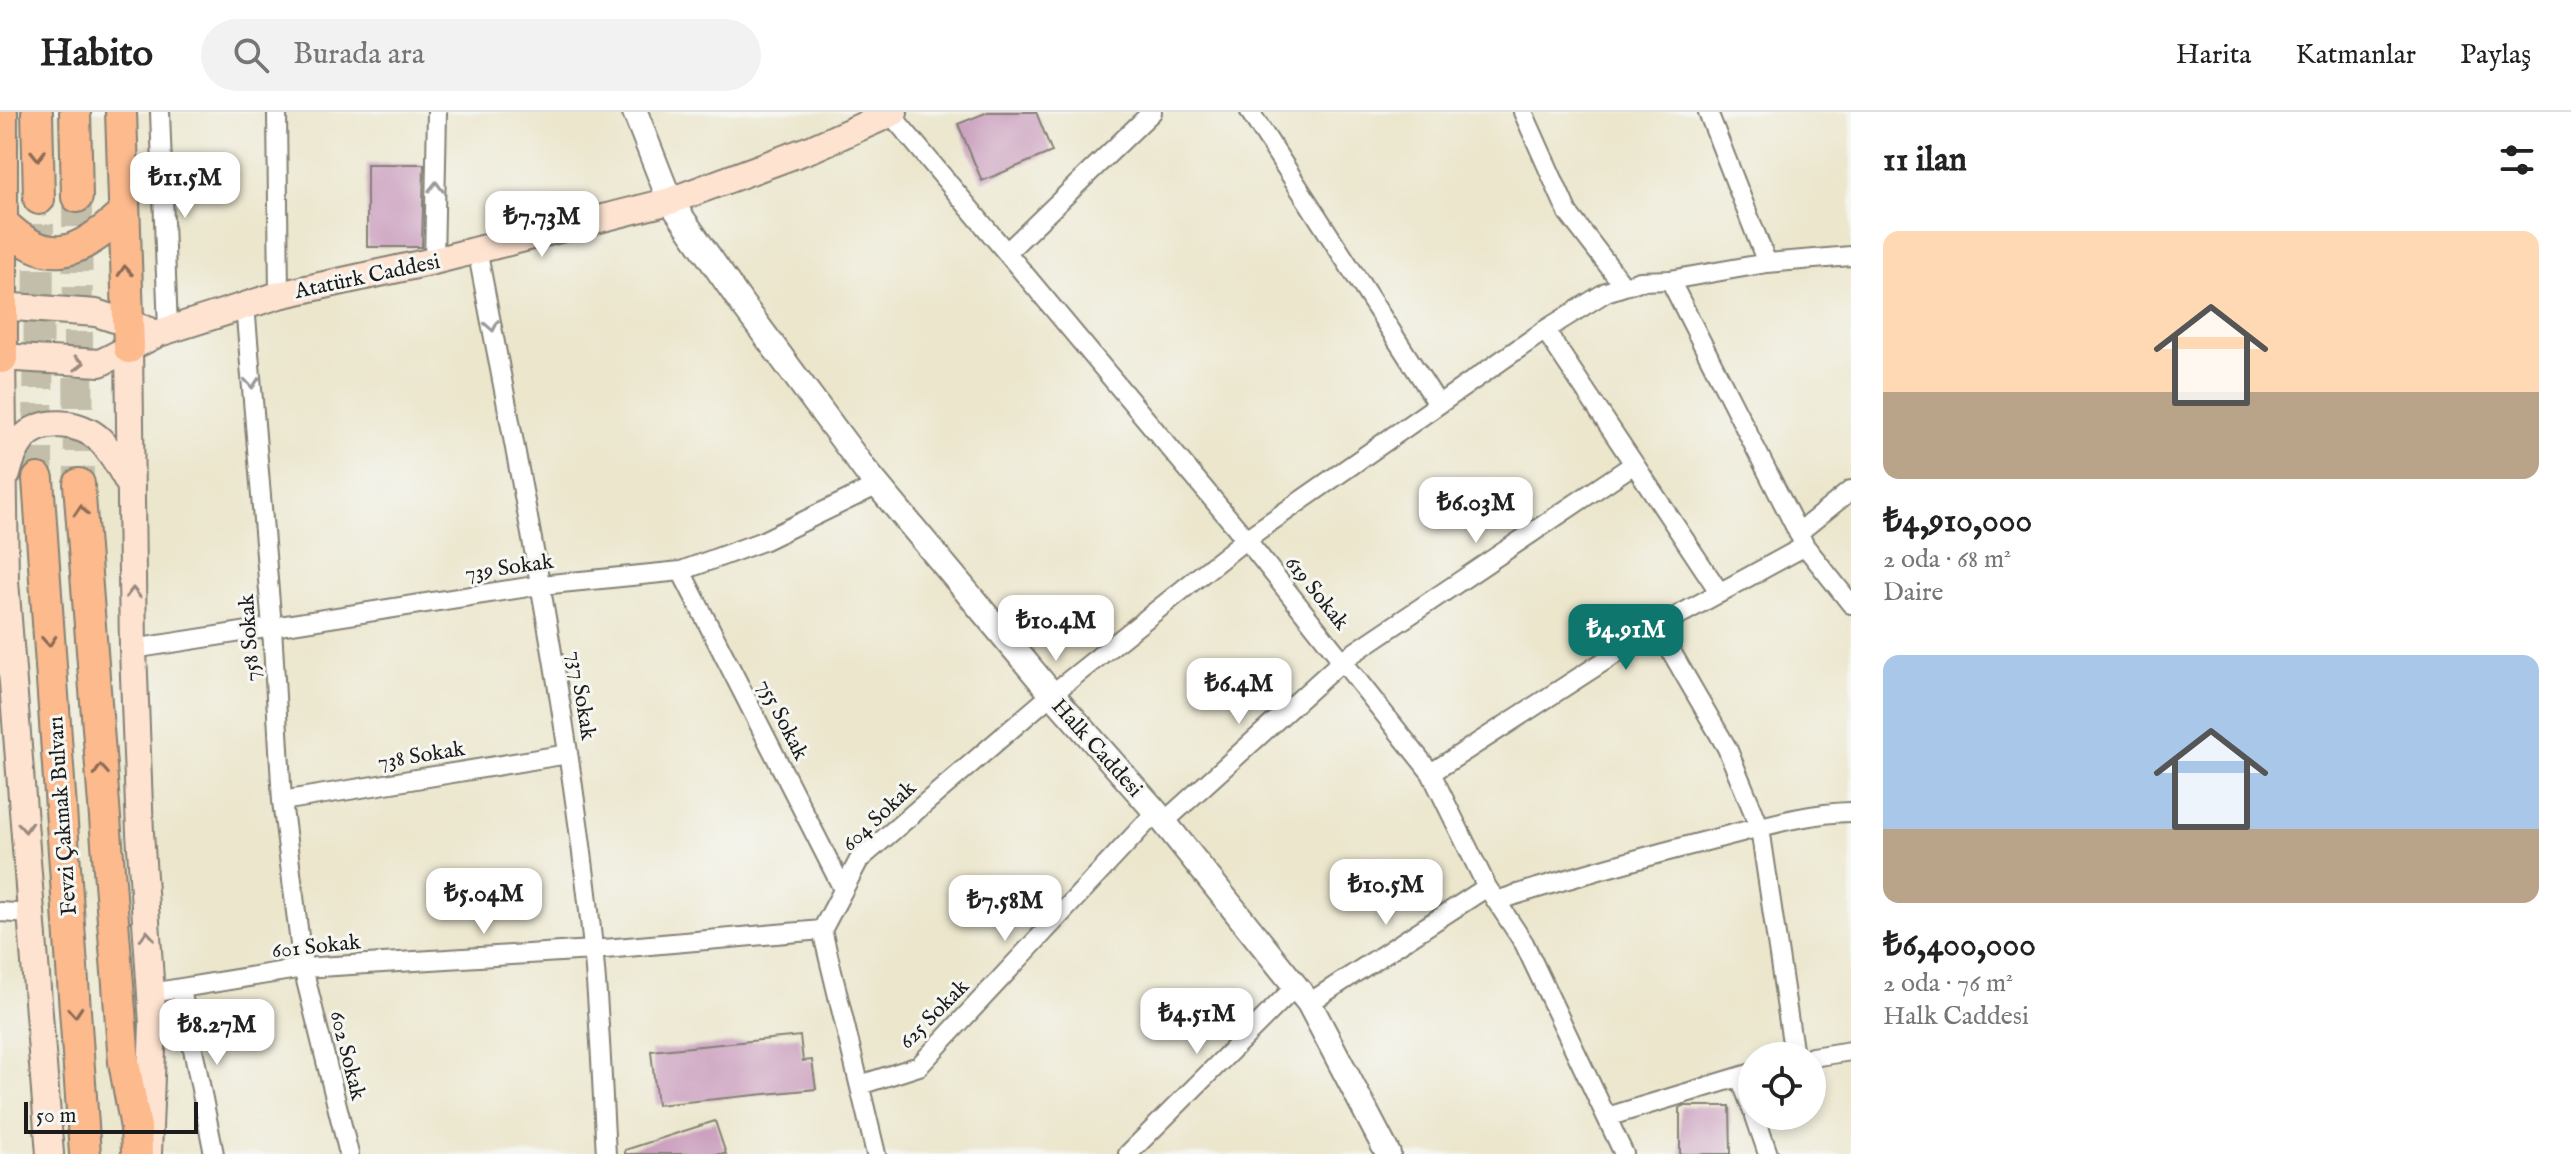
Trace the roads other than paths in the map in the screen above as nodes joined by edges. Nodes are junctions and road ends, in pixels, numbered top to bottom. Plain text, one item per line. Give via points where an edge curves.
1 (2, 112) edge
2 (37, 112) edge
3 (75, 112) edge
4 (121, 112) edge
5 (160, 112) edge
6 (277, 112) edge
7 (437, 112) edge
8 (635, 112) edge
9 (1152, 112) edge
10 (1250, 112) edge
11 (1523, 112) edge
12 (1708, 112) edge
13 (891, 113) edge
14 (77, 197) tunnel mouth
15 (39, 199) tunnel mouth
16 (670, 201) junction
17 (123, 214) junction
18 (1, 221) edge
19 (477, 249) junction
20 (1007, 252) junction
21 (1851, 256) edge
22 (434, 261) junction
23 (1767, 263) junction
24 (1670, 280) junction
25 (1624, 286) junction
26 (279, 295) junction
27 (245, 305) junction
28 (1, 306) edge
29 (1545, 330) junction
30 (163, 332) junction
31 (128, 336) junction
32 (1, 358) edge
33 (1438, 404) junction
34 (1634, 464) junction
35 (38, 479) tunnel mouth
36 (79, 484) tunnel mouth
37 (878, 485) junction
38 (132, 490) junction
39 (1851, 490) edge
40 (3, 491) junction
41 (1246, 539) junction
42 (1802, 540) junction
43 (681, 571) junction
44 (541, 585) junction
45 (1720, 593) junction
46 (1851, 604) edge
47 (272, 627) junction
48 (1657, 627) junction
49 (133, 649) junction
50 (1343, 660) junction
51 (1052, 694) junction
52 (568, 754) junction
53 (1431, 773) junction
54 (282, 801) junction
55 (1851, 812) edge
56 (1160, 817) junction
57 (1760, 828) junction
58 (843, 889) junction
59 (1491, 894) junction
60 (0, 912) edge
61 (32, 914) junction
62 (822, 930) junction
63 (593, 950) junction
64 (303, 968) junction
65 (181, 989) junction
66 (151, 993) junction
67 (1302, 995) junction
68 (153, 1024) junction
69 (1792, 1042) edge
70 (1851, 1051) edge
71 (1826, 1055) edge
72 (124, 1062) junction
73 (1738, 1077) edge
74 (860, 1085) junction
75 (1607, 1117) junction
76 (1760, 1130) edge
77 (50, 1154) edge
78 (83, 1154) edge
79 (124, 1154) edge
80 (137, 1154) edge
81 (148, 1154) edge
82 (166, 1154) edge
83 (214, 1154) edge
84 (349, 1154) edge
85 (606, 1154) edge
86 (876, 1154) edge
87 (1128, 1154) edge
88 (1388, 1154) edge
89 (1624, 1154) edge
90 (1768, 1154) edge

1 - 18 main road
2 -> 15 main road
3 - 14 main road
4 - 17 main road
5 - 30 street
6 - 26 street
22 -> 7 street
8 - 16 street, Halk Caddesi
9 - 20 street
10 - 33 street
11 - 25 street via 1568,213
12 - 23 street
13 - 16 main road, Atatürk Caddesi
13 - 20 street, 619 Sokak
16 - 19 main road, Atatürk Caddesi
16 - 37 street, Halk Caddesi
17 - 18 main road via 90,240 58,252 28,244
31 -> 17 main road
18 - 28 main road
19 - 22 main road, Atatürk Caddesi
19 -> 44 street, 737 Sokak
20 - 41 street, 619 Sokak
21 - 23 street, 604 Sokak
22 - 26 main road, Atatürk Caddesi
23 - 24 street, 604 Sokak
24 - 25 street, 604 Sokak
24 - 42 street
25 - 29 street, 604 Sokak
26 - 27 main road, Atatürk Caddesi
27 - 30 main road, Atatürk Caddesi
27 -> 47 street, 758 Sokak
28 - 31 main road via 96,313
28 - 32 main road
29 - 33 street, 604 Sokak
29 - 34 street
30 - 31 main road, Atatürk Caddesi
32 -> 31 main road, Atatürk Caddesi via 100,363
31 - 38 main road
32 - 40 main road
33 - 41 street, 604 Sokak
34 - 45 street
34 - 50 street, 625 Sokak
35 -> 78 main road, Fevzi Çakmak Bulvarı
72 -> 36 main road, Fevzi Çakmak Bulvarı
37 - 43 street, 739 Sokak via 763,541
37 - 51 street, Halk Caddesi
38 - 40 main road via 99,438 58,425 23,438
49 -> 38 main road
39 - 42 street
40 -> 61 main road via 5,581
41 - 50 street, 619 Sokak
41 - 51 street, 604 Sokak
42 - 45 street
42 - 46 street
43 - 44 street, 739 Sokak
43 - 58 street, 755 Sokak
44 - 47 street, 739 Sokak
44 - 52 street, 737 Sokak
45 - 48 street
47 - 49 street, 739 Sokak
47 - 54 street, 758 Sokak
48 - 53 street
48 - 57 street via 1727,748
66 -> 49 main road
50 - 53 street, 619 Sokak
50 - 56 street, 625 Sokak
51 - 56 street, Halk Caddesi
51 - 58 street, 604 Sokak via 859,860
52 - 54 street, 738 Sokak
52 - 63 street, 737 Sokak
53 - 59 street, 619 Sokak
54 - 64 street, 758 Sokak
55 - 57 street
56 - 67 street, Halk Caddesi
56 - 74 street, 625 Sokak via 919,1066
57 - 59 street
57 - 69 street
58 - 62 street, 604 Sokak
59 - 67 street
59 - 75 street, 619 Sokak via 1524,943
60 - 61 street
61 - 77 main road
62 - 63 street, 601 Sokak
62 - 74 street
63 - 64 street, 601 Sokak
63 - 85 street, 737 Sokak
64 - 65 street, 601 Sokak
64 - 84 street, 602 Sokak
65 - 66 street, 601 Sokak
65 - 83 street
66 - 68 main road
67 - 87 street
67 - 88 street, Halk Caddesi
68 - 81 main road
68 - 82 main road
70 - 71 street
72 - 79 main road
72 - 80 main road, Fevzi Çakmak Bulvarı
73 - 75 street
74 - 86 street
75 - 89 street, 619 Sokak
76 - 90 street

